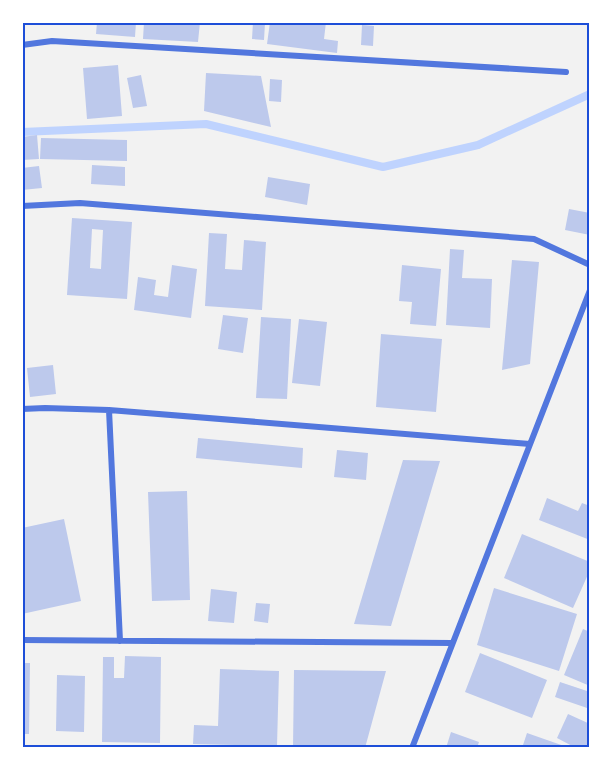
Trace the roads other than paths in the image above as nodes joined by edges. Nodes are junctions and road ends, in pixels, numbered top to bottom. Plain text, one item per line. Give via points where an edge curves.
1 (22, 45) edge
2 (566, 72) dead end
3 (22, 207) edge
4 (590, 266) edge
5 (590, 290) edge
6 (22, 409) edge
7 (109, 410) junction
8 (530, 444) junction
9 (22, 640) edge
10 (120, 641) junction
11 (452, 643) junction
12 (412, 747) edge

1 - 2 street via 52,41
3 - 4 street via 80,203 534,239
5 - 8 street
6 - 7 street
7 - 8 street
7 - 10 street
8 - 11 street
9 - 10 street
10 - 11 street
11 - 12 street

